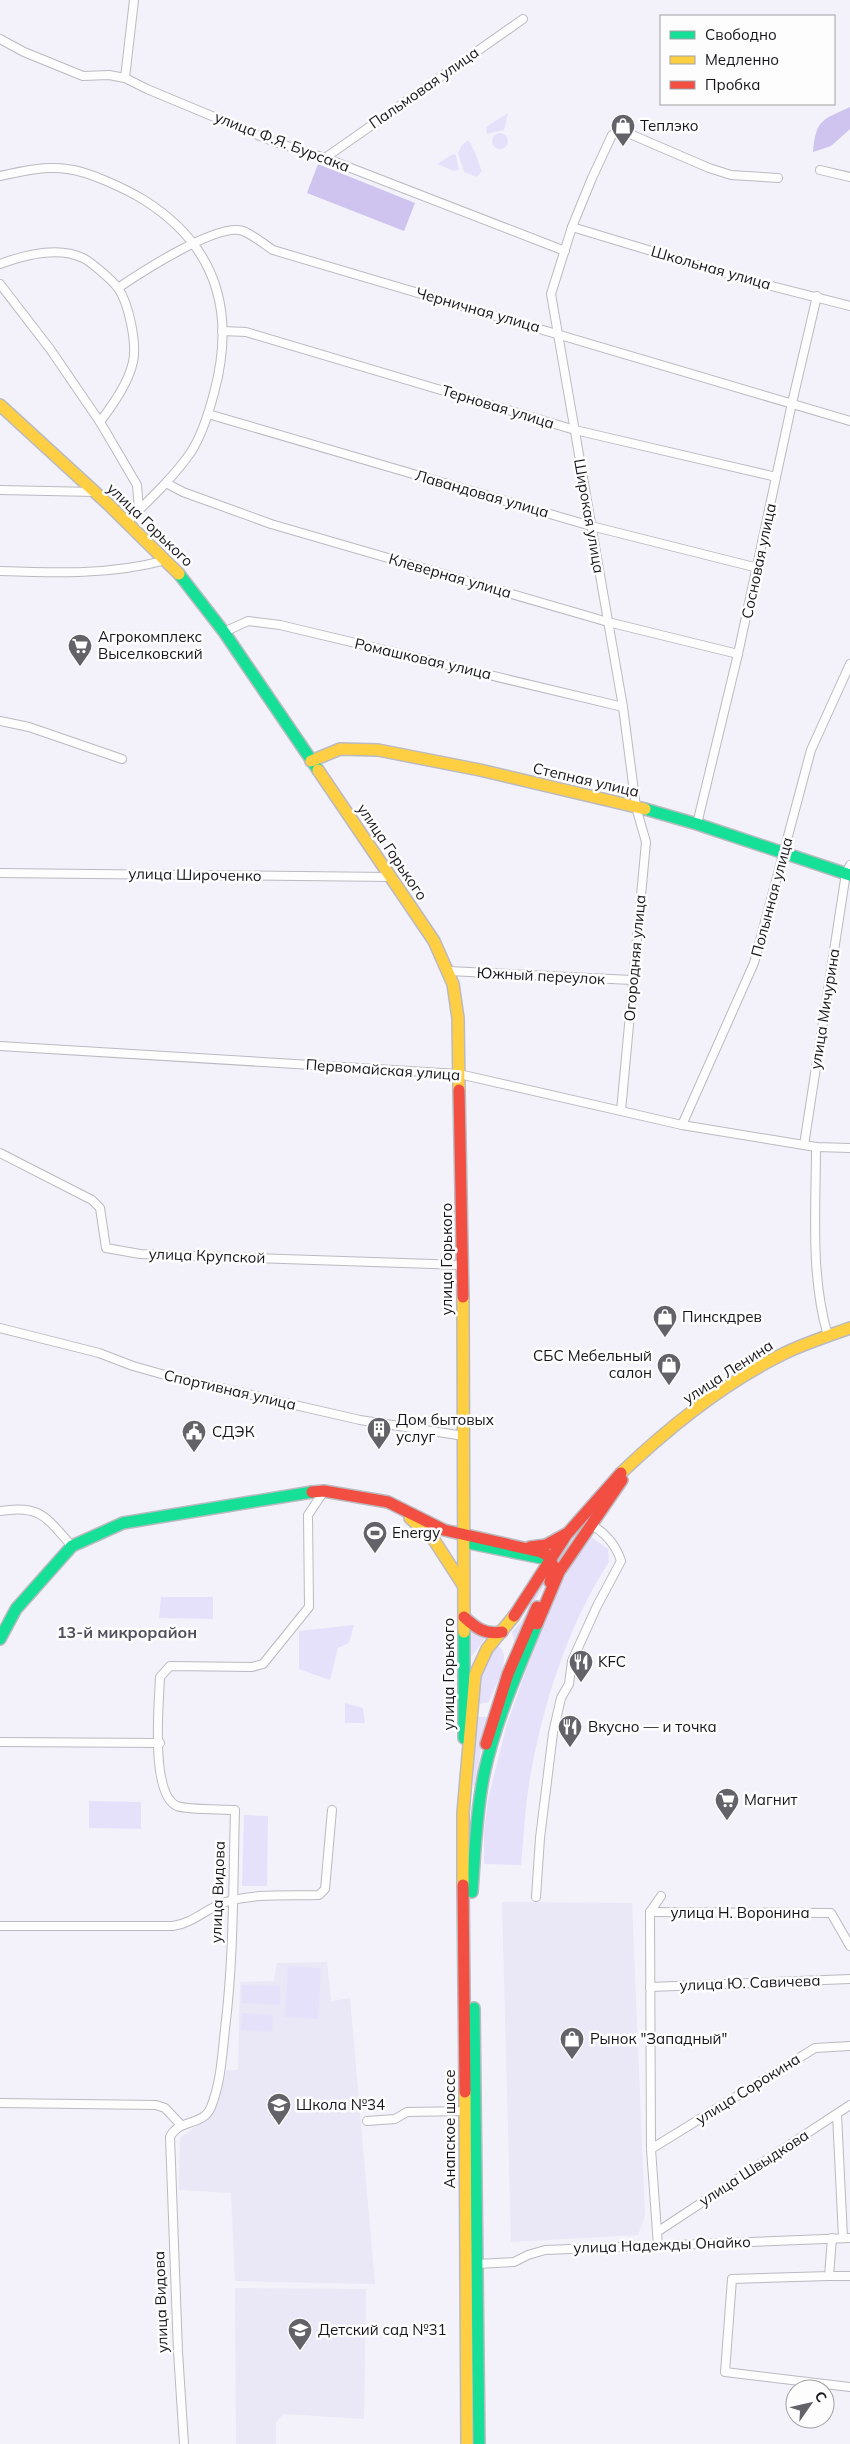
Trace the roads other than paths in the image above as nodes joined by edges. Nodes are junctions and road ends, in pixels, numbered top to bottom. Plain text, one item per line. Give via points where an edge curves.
1 (134, 0) edge
2 (523, 19) dead end
3 (0, 39) edge
4 (125, 78) junction
5 (325, 158) junction
6 (820, 170) dead end
7 (0, 176) edge
8 (850, 177) edge
9 (778, 178) dead end
10 (572, 227) junction
11 (195, 243) junction
12 (565, 251) junction
13 (0, 264) edge
14 (0, 284) edge
15 (118, 288) junction
16 (817, 296) junction
17 (850, 306) edge
18 (222, 331) junction
19 (558, 333) junction
20 (792, 403) junction
21 (0, 405) edge
22 (208, 414) junction
23 (850, 421) edge
24 (100, 422) junction
25 (575, 430) junction
26 (776, 477) junction
27 (166, 483) junction
28 (0, 490) edge
29 (95, 492) junction
30 (139, 510) junction
31 (127, 522) junction
32 (591, 526) junction
33 (166, 560) junction
34 (758, 568) junction
35 (0, 571) edge
36 (608, 622) junction
37 (224, 632) junction
38 (738, 654) junction
39 (850, 664) edge
40 (622, 706) junction
41 (0, 721) edge
42 (122, 759) dead end
43 (311, 761) junction
44 (636, 807) junction
45 (697, 824) junction
46 (783, 854) junction
47 (849, 871) edge
48 (0, 873) edge
49 (390, 877) junction
50 (449, 971) junction
51 (632, 980) junction
52 (0, 1046) edge
53 (459, 1074) junction
54 (621, 1111) junction
55 (682, 1125) junction
56 (804, 1145) junction
57 (816, 1147) junction
58 (850, 1148) edge
59 (0, 1153) edge
60 (462, 1265) junction
61 (0, 1328) edge
62 (850, 1328) edge
63 (828, 1336) junction
64 (464, 1436) junction
65 (634, 1460) junction
66 (324, 1490) junction
67 (397, 1507) junction
68 (3, 1511) edge
69 (0, 1520) edge
70 (590, 1524) junction
71 (566, 1534) junction
72 (464, 1538) junction
73 (72, 1546) junction
74 (526, 1547) junction
75 (550, 1560) junction
76 (567, 1560) junction
77 (465, 1588) junction
78 (464, 1617) junction
79 (502, 1632) junction
80 (0, 1639) edge
81 (0, 1742) edge
82 (160, 1743) junction
83 (332, 1810) dead end
84 (463, 1813) junction
85 (661, 1896) dead end
86 (536, 1897) dead end
87 (233, 1900) junction
88 (650, 1912) junction
89 (472, 1916) junction
90 (0, 1926) edge
91 (850, 1946) edge
92 (850, 1979) edge
93 (650, 1987) junction
94 (850, 2046) edge
95 (0, 2102) edge
96 (850, 2105) edge
97 (470, 2111) junction
98 (837, 2114) junction
99 (367, 2121) dead end
100 (181, 2125) junction
101 (652, 2149) junction
102 (657, 2232) junction
103 (832, 2238) junction
104 (847, 2238) edge
105 (658, 2246) junction
106 (477, 2264) junction
107 (829, 2276) junction
108 (850, 2276) edge
109 (850, 2387) edge
110 (184, 2444) edge
111 (468, 2444) edge
112 (479, 2444) edge

1 - 4 street
2 - 5 street, Пальмовая улица
3 - 4 street, улица Ф.Я. Бурсака via 83,76
4 - 5 street, улица Ф.Я. Бурсака via 263,137
5 - 12 street, улица Ф.Я. Бурсака
6 - 8 street
7 - 11 street via 32,169 68,169 124,188 160,210
9 - 10 street, Широкая улица via 731,175 623,132 612,135
10 - 12 street, Широкая улица
10 - 16 street, Школьная улица
11 - 15 street, Черничная улица
11 - 18 street via 211,272 220,298
11 - 19 street, Черничная улица via 227,231 243,231 273,250
12 - 19 street, Широкая улица via 551,294
13 - 15 street via 28,255 67,254 82,258
14 - 24 street
15 - 24 street via 134,341 133,362 122,390
16 - 17 street, Школьная улица
16 - 20 street, Сосновая улица
18 - 22 street via 224,350
18 - 25 street, Терновая улица via 246,332
19 - 20 street, Черничная улица
19 - 25 street, Широкая улица
20 - 23 street, Черничная улица
20 - 26 street, Сосновая улица
21 - 29 main road, улица Горького
22 - 27 street via 192,451
22 - 32 street, Лавандовая улица
24 - 30 street via 136,486
25 - 26 street, Терновая улица
25 - 32 street, Широкая улица
26 - 34 street, Сосновая улица
27 - 30 street
27 - 36 street, Клеверная улица via 271,524
28 - 29 street
29 - 31 main road, улица Горького
30 - 31 street
31 - 33 main road, улица Горького
32 - 34 street, Лавандовая улица
32 - 36 street, Широкая улица
33 - 35 street via 141,567 70,574
33 - 37 main road, улица Горького via 187,582
34 - 38 street, Сосновая улица
36 - 38 street, Клеверная улица
36 - 40 street, Широкая улица
37 - 40 street, Ромашковая улица via 248,621 280,625
37 - 43 main road, улица Горького
38 - 45 street, Сосновая улица
39 - 46 street, Полынная улица via 811,750
40 - 44 street, Широкая улица
41 - 42 street
43 - 44 main road, Степная улица via 340,749 378,750
43 - 49 main road, улица Горького
44 - 45 main road, Степная улица
44 - 51 street, Огородняя улица via 646,842
45 - 46 main road, Степная улица
46 - 47 main road, Степная улица
46 - 55 street, Полынная улица via 754,963
47 - 56 street, улица Мичурина
48 - 49 street, улица Широченко
49 - 50 main road, улица Горького via 434,941
50 - 51 street, Южный переулок
50 - 53 main road, улица Горького via 458,1018
51 - 54 street, Огородняя улица
52 - 53 street, Первомайская улица
53 - 54 street, Первомайская улица
53 - 60 main road, улица Горького
54 - 55 street, Первомайская улица
55 - 56 street, Первомайская улица
56 - 57 street, Первомайская улица
57 - 58 street, Первомайская улица
57 - 63 street via 816,1275
59 - 60 street, улица Крупской via 92,1200 100,1208 106,1248 140,1254
60 - 64 main road, улица Горького
61 - 64 street, Спортивная улица via 99,1353 165,1375 360,1420
62 - 63 main road, улица Ленина
63 - 65 main road, улица Ленина via 785,1353 740,1379 673,1427
64 - 72 main road, улица Горького
65 - 70 main road
65 - 71 main road via 609,1482
66 - 67 main road via 371,1498
66 - 73 main road via 124,1523
66 - 82 street, улица Видова via 308,1514 309,1607 263,1664 252,1667 170,1666 160,1677
67 - 72 main road
67 - 77 main road via 434,1540
68 - 69 street
68 - 73 street via 30,1510 43,1514
70 - 76 main road
70 - 86 street via 604,1534 621,1561 572,1661 569,1684 561,1698 553,1733
71 - 74 main road via 546,1545
71 - 75 main road
72 - 74 main road
72 - 75 main road via 490,1549
72 - 77 main road, улица Горького
73 - 80 main road via 16,1609
74 - 75 main road via 541,1552
75 - 76 main road
75 - 79 main road
75 - 89 main road via 554,1566 552,1578 517,1651 494,1710 480,1769 471,1827 466,1906
76 - 89 main road via 504,1703 484,1774 477,1818
77 - 78 main road, улица Горького
78 - 79 main road via 488,1635
78 - 84 main road, улица Горького
79 - 84 main road via 487,1646 476,1668
81 - 82 street
82 - 87 street, улица Видова via 158,1769 168,1798 177,1806 235,1810
83 - 87 street via 325,1888 319,1895
84 - 97 main road, Анапское шоссе
85 - 88 street
87 - 90 street via 215,1906 190,1923 173,1926
87 - 100 street, улица Видова via 230,1989 219,2086 210,2110 200,2120
88 - 91 street, улица Н. Воронина via 831,1914
88 - 93 street
89 - 97 main road
92 - 93 street, улица Ю. Савичева
93 - 101 street
94 - 101 street, улица Сорокина via 815,2048
95 - 100 street via 156,2104 165,2108
96 - 98 street, улица Швыдкова
97 - 99 street via 407,2112 394,2119
97 - 106 main road, Анапское шоссе
97 - 111 main road, Анапское шоссе
98 - 102 street, улица Швыдкова
98 - 104 street
100 - 110 street, улица Видова via 172,2131 170,2137
101 - 102 street
102 - 105 street
103 - 104 street, улица Надежды Онайко
103 - 105 street, улица Надежды Онайко
103 - 107 street
105 - 106 street, улица Надежды Онайко via 545,2250 514,2262
106 - 112 main road, Анапское шоссе
107 - 108 street
107 - 109 street via 732,2279 725,2372

